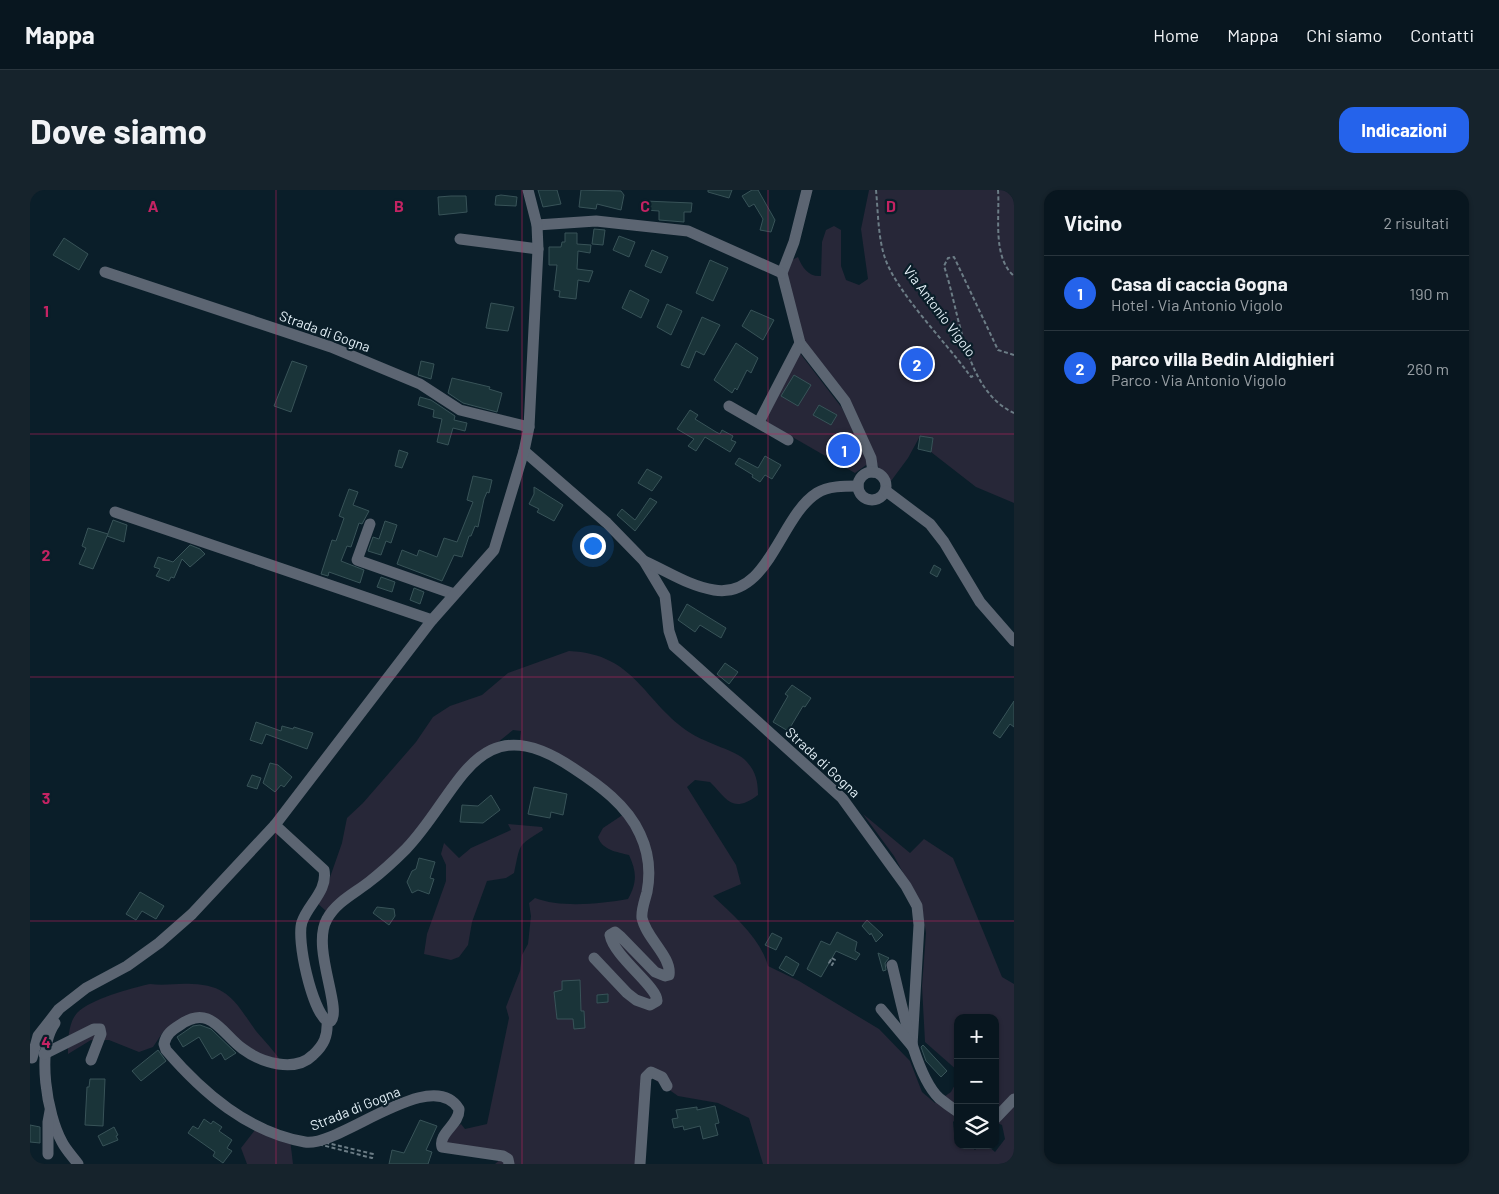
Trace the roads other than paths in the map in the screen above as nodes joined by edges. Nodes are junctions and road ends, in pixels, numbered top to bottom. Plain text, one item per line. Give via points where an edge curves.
1 (528, 190) edge
2 (807, 190) edge
3 (537, 225) junction
4 (460, 239) dead end
5 (538, 249) junction
6 (105, 272) dead end
7 (782, 273) junction
8 (800, 343) junction
9 (729, 406) dead end
10 (759, 422) junction
11 (529, 427) junction
12 (788, 440) dead end
13 (524, 451) junction
14 (873, 472) junction
15 (858, 486) junction
16 (886, 491) junction
17 (115, 512) dead end
18 (370, 524) dead end
19 (644, 561) junction
20 (454, 594) junction
21 (432, 620) junction
22 (1014, 641) edge
23 (275, 825) junction
24 (411, 844) junction
25 (407, 855) dead end
26 (594, 958) dead end
27 (892, 965) dead end
28 (74, 998) junction
29 (881, 1009) dead end
30 (327, 1021) junction
31 (912, 1046) junction
32 (44, 1054) junction
33 (32, 1058) dead end
34 (91, 1060) dead end
35 (667, 1086) dead end
36 (1014, 1099) edge
37 (51, 1109) junction
38 (954, 1109) edge
39 (999, 1116) edge
40 (48, 1154) dead end
41 (78, 1164) edge
42 (509, 1164) edge
43 (640, 1164) edge

1 - 3 street
2 - 7 street via 794,242
3 - 5 street
3 - 7 street via 596,221 688,231
4 - 5 street
5 - 11 street
6 - 11 street, Strada di Gogna via 331,347 420,384 460,410
7 - 8 street
8 - 10 street
8 - 14 street via 845,401 871,458
9 - 10 street
10 - 12 street
11 - 13 street
13 - 19 street, Strada di Gogna via 607,522
13 - 20 street via 494,550
14 - 15 street via 862,477
14 - 16 street via 883,478
15 - 16 street via 865,498 872,499
15 - 19 street, Strada di Gogna via 837,486 818,492 806,502 758,575 739,587 716,590 689,584
16 - 22 street via 930,524 980,602
17 - 21 street
18 - 20 street via 357,560
19 - 31 street, Strada di Gogna via 665,596 674,646 842,798 917,906 919,925
20 - 21 street
21 - 23 street
23 - 28 street via 192,914 127,966
23 - 30 street via 324,870 324,881 304,917 300,935 311,986
24 - 25 street, Strada di Gogna
24 - 26 street, Strada di Gogna via 449,790 483,754 498,747 514,745 538,749 563,760 604,789 638,830 650,872 642,916 646,933 668,963 670,972 665,976 655,972 612,932 616,948 658,998 655,1004 644,1004 627,993
24 - 30 street, Strada di Gogna via 369,882 343,900 327,918 321,941 335,1013 331,1021
27 - 31 street, Strada di Gogna
28 - 32 street via 51,1028
28 - 33 street via 59,1009 38,1036
29 - 31 street, Strada di Gogna
30 - 42 street, Strada di Gogna via 328,1032 320,1048 308,1060 291,1065 246,1051 224,1029 202,1017 176,1027 168,1033 164,1044 177,1062 236,1114 256,1127 308,1143 332,1136 394,1106 425,1097 450,1101 457,1106 459,1114 442,1139 442,1147 503,1156
31 - 38 street, Strada di Gogna via 921,1070 938,1097
32 - 34 street via 100,1029
32 - 37 street
35 - 43 street via 662,1077 651,1072 646,1076
36 - 39 street
37 - 40 street
37 - 41 street via 62,1142

